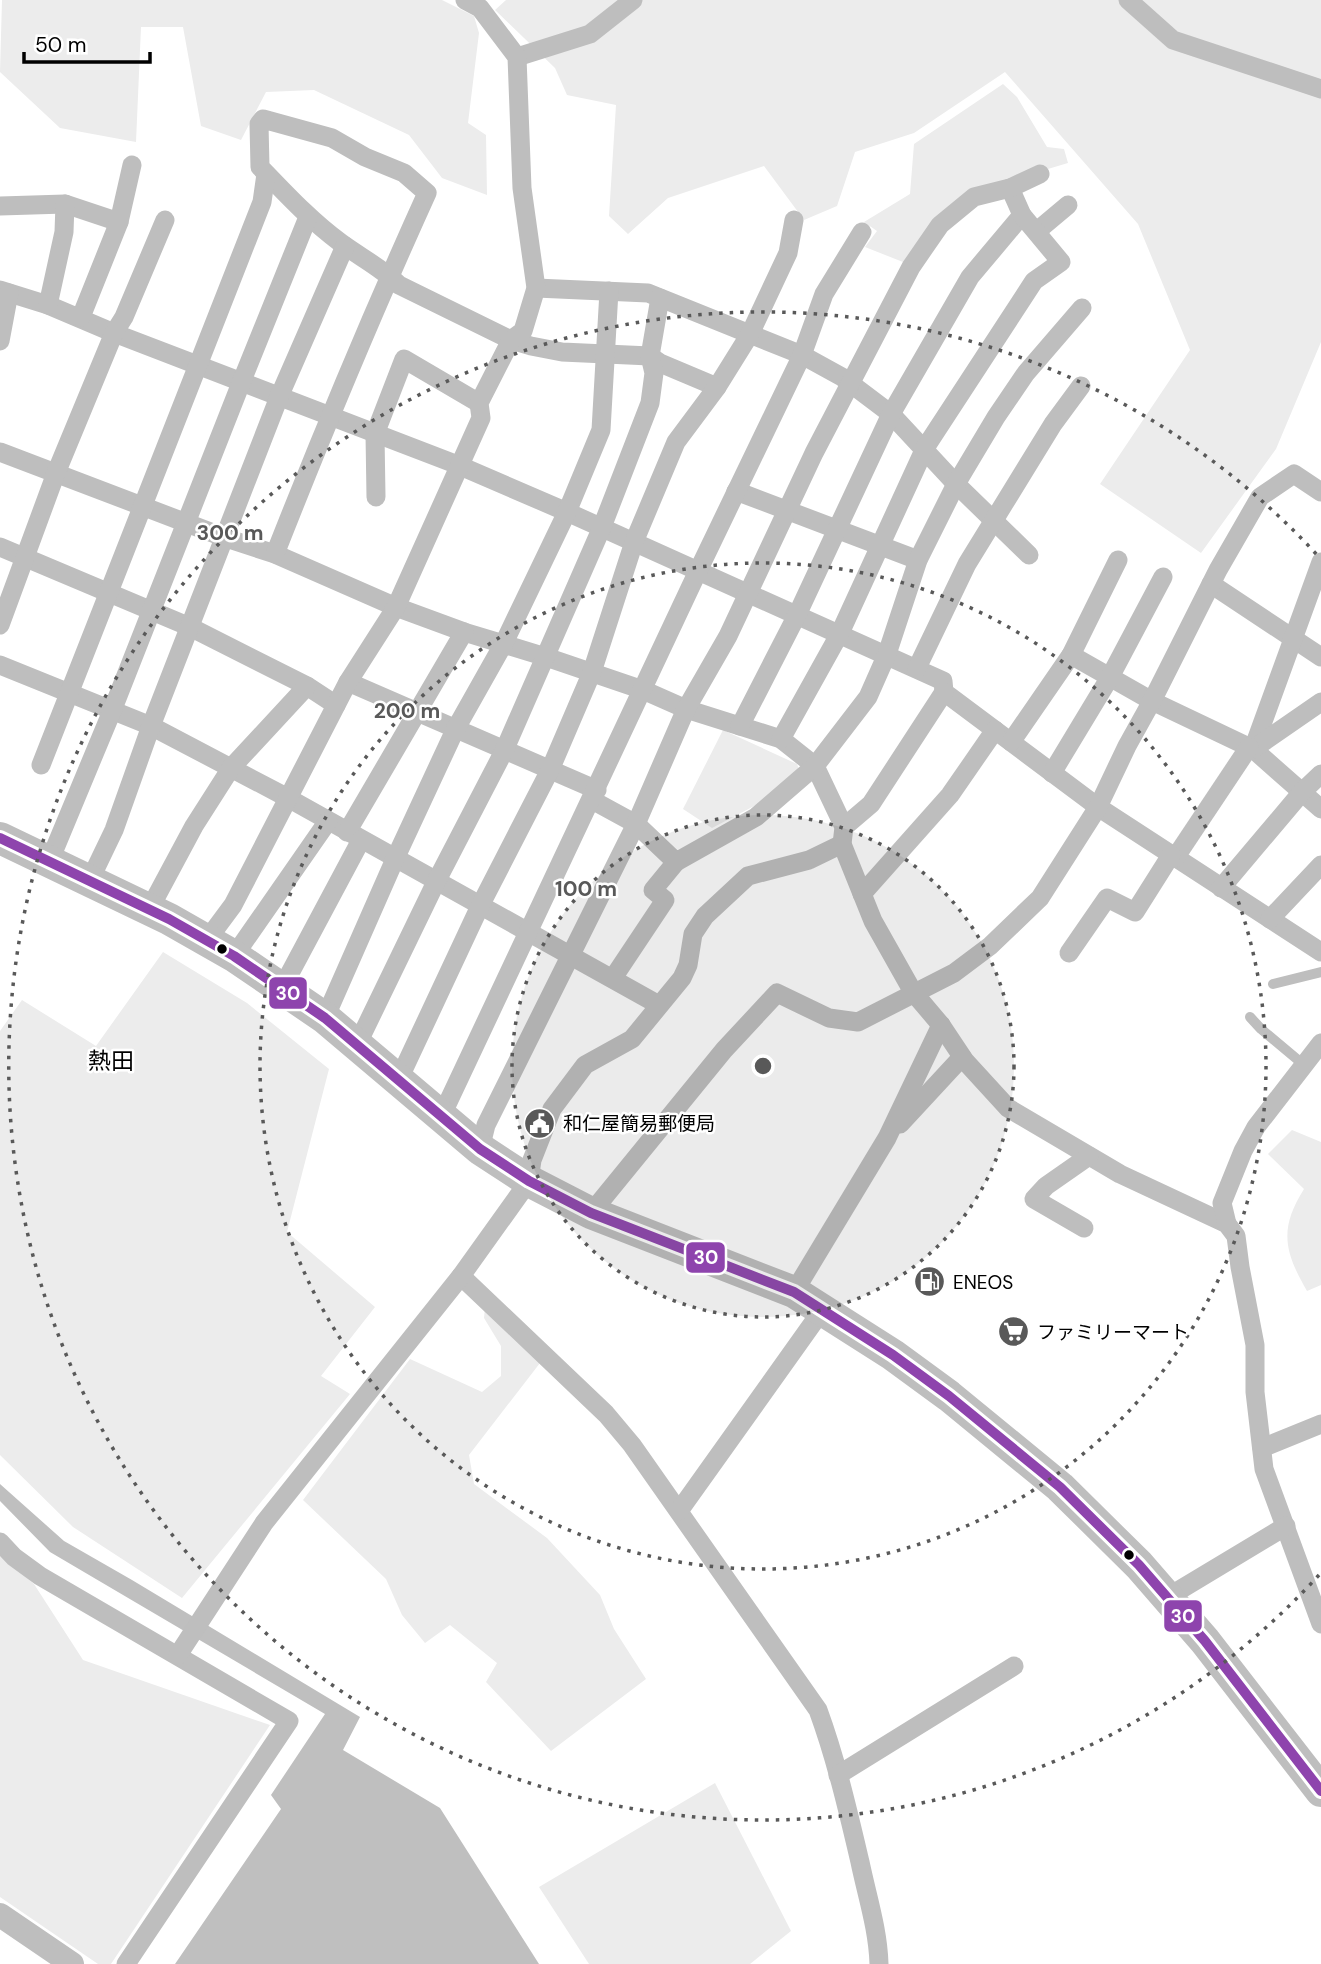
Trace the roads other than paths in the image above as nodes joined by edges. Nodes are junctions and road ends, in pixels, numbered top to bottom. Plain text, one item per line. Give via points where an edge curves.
1 (465, 0) edge
2 (633, 0) edge
3 (1128, 0) edge
4 (517, 57) junction
5 (1321, 89) edge
6 (132, 165) dead end
7 (266, 174) junction
8 (1040, 174) dead end
9 (1010, 188) junction
10 (65, 204) junction
11 (1068, 205) dead end
12 (0, 206) edge
13 (1022, 215) junction
14 (308, 217) junction
15 (164, 220) dead end
16 (794, 220) dead end
17 (119, 222) junction
18 (1037, 231) junction
19 (862, 232) dead end
20 (345, 246) junction
21 (389, 275) junction
22 (536, 288) junction
23 (5, 291) edge
24 (609, 291) junction
25 (660, 298) junction
26 (48, 305) junction
27 (1082, 309) dead end
28 (81, 317) junction
29 (114, 333) junction
30 (750, 334) junction
31 (511, 340) junction
32 (0, 341) edge
33 (607, 352) junction
34 (802, 355) junction
35 (650, 356) junction
36 (198, 366) junction
37 (241, 383) junction
38 (849, 383) junction
39 (1081, 386) dead end
40 (717, 387) junction
41 (279, 397) junction
42 (479, 402) junction
43 (891, 414) junction
44 (330, 417) junction
45 (375, 434) junction
46 (925, 448) junction
47 (0, 452) edge
48 (458, 466) junction
49 (56, 473) junction
50 (956, 484) junction
51 (736, 491) junction
52 (1321, 492) edge
53 (376, 497) dead end
54 (144, 507) junction
55 (786, 511) junction
56 (568, 512) junction
57 (993, 520) junction
58 (186, 523) junction
59 (602, 527) junction
60 (836, 530) junction
61 (226, 538) junction
62 (634, 542) junction
63 (881, 545) junction
64 (0, 547) edge
65 (275, 554) junction
66 (1029, 555) dead end
67 (24, 556) junction
68 (918, 560) junction
69 (1118, 560) dead end
70 (1321, 562) edge
71 (698, 571) junction
72 (1163, 576) dead end
73 (1211, 584) junction
74 (747, 592) junction
75 (109, 593) junction
76 (396, 607) junction
77 (151, 611) junction
78 (797, 615) junction
79 (0, 625) edge
80 (190, 627) junction
81 (464, 632) junction
82 (840, 633) junction
83 (1294, 640) junction
84 (504, 643) junction
85 (887, 654) junction
86 (1071, 655) junction
87 (546, 657) junction
88 (1321, 657) edge
89 (0, 665) edge
90 (917, 668) junction
91 (592, 673) junction
92 (1110, 677) junction
93 (348, 682) junction
94 (307, 686) junction
95 (643, 690) junction
96 (944, 692) junction
97 (69, 693) junction
98 (1152, 701) junction
99 (1321, 702) edge
100 (337, 705) junction
101 (686, 709) junction
102 (113, 711) junction
103 (418, 713) junction
104 (151, 726) junction
105 (740, 726) junction
106 (455, 730) junction
107 (995, 730) junction
108 (781, 739) junction
109 (1011, 742) junction
110 (1251, 748) junction
111 (504, 751) junction
112 (41, 765) dead end
113 (815, 766) junction
114 (230, 768) junction
115 (550, 771) junction
116 (1052, 773) junction
117 (1321, 774) edge
118 (1302, 792) junction
119 (594, 795) junction
120 (288, 798) junction
121 (1098, 807) junction
122 (1321, 809) edge
123 (328, 821) junction
124 (636, 824) junction
125 (843, 835) junction
126 (354, 836) junction
127 (0, 838) edge
128 (1173, 856) junction
129 (395, 859) junction
130 (50, 860) junction
131 (676, 862) junction
132 (1321, 865) edge
133 (90, 880) junction
134 (436, 882) junction
135 (1221, 888) junction
136 (862, 894) junction
137 (480, 906) junction
138 (149, 910) junction
139 (1270, 919) junction
140 (527, 933) junction
141 (207, 940) junction
142 (1321, 952) edge
143 (1069, 953) dead end
144 (571, 955) junction
145 (234, 956) junction
146 (1321, 972) edge
147 (613, 978) junction
148 (1273, 984) dead end
149 (282, 988) junction
150 (913, 992) junction
151 (660, 1005) junction
152 (1250, 1017) dead end
153 (325, 1018) junction
154 (941, 1025) junction
155 (1321, 1043) edge
156 (357, 1045) junction
157 (962, 1057) junction
158 (1304, 1065) junction
159 (399, 1079) junction
160 (442, 1115) junction
161 (887, 1138) junction
162 (480, 1149) junction
163 (1089, 1156) junction
164 (529, 1181) junction
165 (591, 1213) junction
166 (1227, 1224) junction
167 (1084, 1228) dead end
168 (461, 1276) junction
169 (794, 1292) junction
170 (823, 1309) junction
171 (1321, 1424) edge
172 (1262, 1448) junction
173 (678, 1511) junction
174 (1286, 1526) junction
175 (0, 1542) edge
176 (1168, 1597) junction
177 (1320, 1619) edge
178 (178, 1655) junction
179 (1014, 1666) dead end
180 (838, 1776) junction
181 (1321, 1791) edge
182 (0, 1915) edge
183 (72, 1964) edge
184 (126, 1964) edge
185 (879, 1964) edge

1 - 4 street via 480,8
2 - 4 street via 590,34
3 - 5 street via 1173,40
4 - 22 street via 522,188
6 - 17 street
7 - 14 street
7 - 21 street via 260,167 259,124 263,119 332,138 404,173 427,192
7 - 36 street via 262,202
8 - 9 street
9 - 13 street
9 - 38 street via 974,197 940,225 911,267
10 - 12 street
10 - 17 street
10 - 26 street via 64,232
11 - 18 street
13 - 18 street
13 - 43 street via 970,277
14 - 20 street
14 - 37 street
15 - 29 street
16 - 30 street via 788,253
17 - 28 street
18 - 46 street via 1061,262 1034,281
19 - 34 street via 824,294
20 - 21 street
20 - 41 street
21 - 31 street via 399,285
21 - 44 street
22 - 24 street
22 - 31 street via 523,331
23 - 26 street
23 - 32 street
24 - 25 street
24 - 33 street
25 - 30 street
25 - 35 street
26 - 28 street
27 - 50 street via 1026,373
28 - 29 street
29 - 36 street
29 - 49 street
30 - 34 street
30 - 40 street
31 - 33 street via 562,352
31 - 42 street
33 - 35 street
33 - 56 street via 601,430
34 - 38 street
34 - 51 street
35 - 40 street
35 - 59 street via 654,373 650,402
36 - 37 street
36 - 54 street
37 - 41 street
37 - 58 street
38 - 43 street
38 - 55 street
39 - 57 street
40 - 62 street via 676,443
41 - 44 street
41 - 61 street
42 - 45 street via 404,359
42 - 48 street via 481,418
43 - 46 street
43 - 60 street
44 - 45 street
44 - 65 street
45 - 48 street
45 - 53 street
46 - 50 street
46 - 63 street
47 - 49 street
48 - 56 street
48 - 76 street
49 - 54 street
49 - 67 street
50 - 57 street
50 - 68 street
51 - 55 street
51 - 71 street
52 - 73 street via 1294,474 1260,497
54 - 58 street
54 - 75 street
55 - 60 street
55 - 74 street
56 - 59 street
56 - 84 street
57 - 66 street
57 - 90 street
58 - 61 street
58 - 77 street
59 - 62 street
59 - 87 street
60 - 63 street
60 - 78 street
61 - 65 street
61 - 80 street
62 - 71 street
62 - 91 street
63 - 68 street
63 - 82 street
64 - 67 street
65 - 76 street
67 - 75 street
67 - 79 street
68 - 85 street
69 - 86 street
70 - 83 street
71 - 74 street
71 - 95 street
72 - 92 street
73 - 83 street
73 - 98 street
74 - 78 street
74 - 101 street
75 - 77 street
75 - 97 street
76 - 81 street
76 - 93 street
77 - 80 street
77 - 102 street
78 - 82 street
78 - 105 street
80 - 94 street
80 - 104 street
81 - 84 street
81 - 103 street
82 - 85 street
82 - 108 street
83 - 88 street
83 - 110 street
84 - 87 street
84 - 106 street
85 - 90 street
85 - 113 street via 868,697
86 - 92 street
86 - 109 street
87 - 91 street
87 - 111 street
89 - 97 street
90 - 96 street via 943,681
91 - 95 street
91 - 115 street
92 - 98 street
92 - 116 street
93 - 100 street
93 - 103 street
94 - 100 street
94 - 114 street
95 - 101 street
95 - 119 street
96 - 107 street
96 - 125 street via 871,804
97 - 102 street
97 - 112 street
98 - 110 street
98 - 121 street
99 - 110 street
100 - 120 street
101 - 105 street
101 - 124 street
102 - 104 street
102 - 130 street
103 - 106 street
103 - 126 street
104 - 114 street
104 - 133 street via 114,830
105 - 108 street
106 - 111 street
106 - 129 street
107 - 109 street
107 - 136 street via 950,795
108 - 113 street
109 - 116 street
110 - 118 street
110 - 128 street
111 - 115 street
111 - 134 street
113 - 125 street
113 - 131 street via 756,817
114 - 120 street
114 - 138 street
115 - 119 street
115 - 137 street
116 - 121 street
117 - 118 street
118 - 122 street
118 - 135 street
119 - 124 street
119 - 140 street
120 - 123 street
120 - 141 street via 233,905
121 - 128 street
121 - 150 street via 1040,898 954,973
123 - 126 street
123 - 145 street
124 - 131 street
124 - 144 street
125 - 136 street
125 - 151 street via 809,860 748,876 705,916 693,934 682,978
126 - 129 street
126 - 149 street
127 - 130 highway
128 - 135 street
128 - 143 street via 1135,912 1107,898
129 - 134 street
129 - 153 street
130 - 133 highway
131 - 147 street via 653,890 665,900
132 - 139 street
133 - 138 highway
134 - 137 street
134 - 156 street
135 - 139 street
136 - 150 street
137 - 140 street
137 - 159 street
138 - 141 highway
139 - 142 street
140 - 144 street
140 - 160 street
141 - 145 highway
144 - 147 street
144 - 162 street via 486,1125
145 - 149 highway
146 - 148 lane
147 - 151 street
149 - 153 highway
150 - 154 street
150 - 165 street via 859,1022 829,1018 777,993 723,1050
151 - 164 street via 632,1039 585,1065 552,1109 532,1160
152 - 158 lane
153 - 156 highway
154 - 157 street
154 - 161 street
155 - 158 street
156 - 159 highway
157 - 161 street
157 - 163 street via 1008,1108
158 - 166 street via 1243,1151 1222,1203
159 - 160 highway
160 - 162 highway
161 - 169 street
162 - 164 highway
163 - 166 street
163 - 167 street via 1046,1185 1034,1199
164 - 165 highway
164 - 168 street
165 - 169 highway
166 - 172 street via 1236,1236 1255,1345
168 - 173 street via 606,1414
168 - 178 street via 264,1523
169 - 170 highway
170 - 173 street
170 - 176 highway via 893,1355 1014,1448 1099,1524
171 - 172 street
172 - 174 street via 1264,1469
173 - 180 street via 818,1710
174 - 176 street
174 - 177 street
175 - 178 street via 40,1576
176 - 181 highway
178 - 184 street via 289,1721
179 - 180 street
180 - 185 street via 878,1941
182 - 183 street

